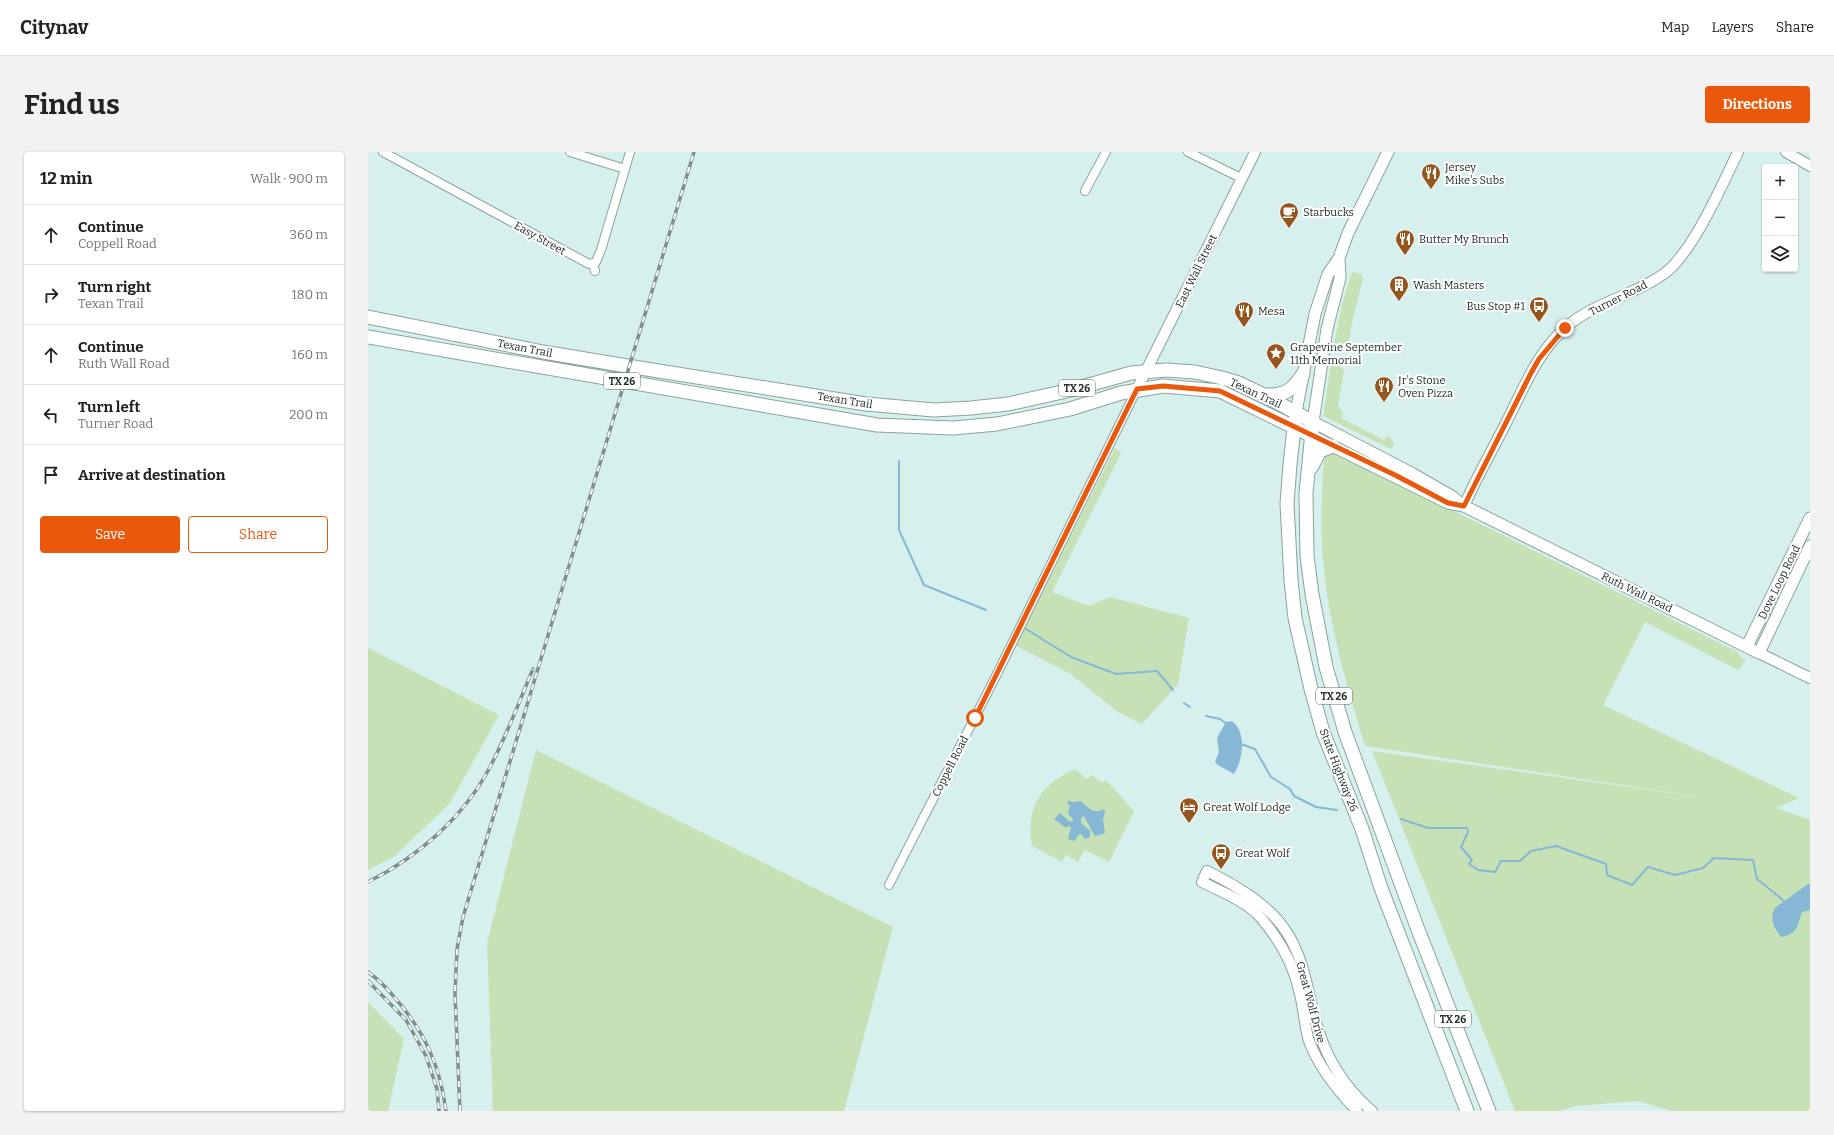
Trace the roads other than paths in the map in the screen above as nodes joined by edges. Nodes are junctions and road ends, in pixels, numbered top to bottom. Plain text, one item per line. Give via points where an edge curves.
1 (383, 152) edge
2 (570, 152) edge
3 (630, 152) edge
4 (1106, 152) edge
5 (1188, 152) edge
6 (1255, 152) edge
7 (1388, 152) edge
8 (1738, 152) edge
9 (1786, 152) edge
10 (1810, 166) edge
11 (624, 169) junction
12 (1241, 178) junction
13 (1085, 192) dead end
14 (1339, 258) junction
15 (368, 317) edge
16 (368, 337) edge
17 (1146, 372) junction
18 (1303, 374) junction
19 (1137, 389) junction
20 (1264, 395) junction
21 (934, 410) junction
22 (1296, 412) junction
23 (1273, 417) junction
24 (1313, 422) junction
25 (935, 427) junction
26 (1294, 427) junction
27 (1312, 436) junction
28 (1333, 446) junction
29 (1290, 464) junction
30 (1307, 477) junction
31 (1464, 506) junction
32 (1810, 520) edge
33 (1810, 546) edge
34 (1747, 646) junction
35 (1759, 653) junction
36 (1810, 678) edge
37 (1395, 867) junction
38 (1377, 873) junction
39 (890, 885) dead end
40 (1358, 1111) edge
41 (1372, 1111) edge
42 (1467, 1111) edge
43 (1488, 1111) edge

1 - 11 street, Easy Street via 594,267
2 - 11 street
3 - 11 street, Easy Street
4 - 13 street
5 - 12 street
6 - 12 street, East Wall Street
7 - 14 main road via 1348,233
8 - 31 street, Turner Road via 1688,248 1678,261 1665,273 1638,289 1602,304 1578,318 1558,336 1539,359
9 - 10 street
12 - 17 street, East Wall Street
14 - 18 main road via 1328,274 1315,314
14 - 24 main road via 1340,278 1327,329
15 - 21 main road, Texan Trail / TX 26 via 543,352 866,404
16 - 25 main road, Texan Trail / TX 26 via 836,419 877,425
17 - 19 street, East Wall Street
17 - 20 main road, Texan Trail / TX 26 via 1194,372 1222,378
17 - 21 main road, Texan Trail / TX 26 via 1131,373 1008,404
18 - 20 main road via 1296,386 1284,394
18 - 22 main road
19 - 23 main road, Texan Trail / TX 26 via 1163,386 1220,391
19 - 25 main road, Texan Trail / TX 26 via 1070,409 1018,420
19 - 39 street, Coppell Road
20 - 22 main road, Texan Trail / TX 26
21 - 25 main road
22 - 24 main road, Texan Trail / TX 26
22 - 26 main road, State Highway 26 / TX 26
23 - 26 main road, Texan Trail
23 - 29 main road, TX 26 via 1284,434
24 - 27 main road, State Highway 26 / TX 26
24 - 31 main road, Ruth Wall Road via 1413,474
26 - 27 main road, Texan Trail
26 - 29 main road, State Highway 26 / TX 26
27 - 28 main road, Ruth Wall Road
27 - 30 main road, State Highway 26 / TX 26
28 - 30 main road via 1320,451
28 - 31 main road, Ruth Wall Road via 1448,503
29 - 38 main road, State Highway 26 / TX 26 via 1287,504 1295,618 1323,732
30 - 37 main road, State Highway 26 / TX 26 via 1307,556 1326,667 1345,732
31 - 34 main road, Ruth Wall Road
32 - 34 main road, Dove Loop Road
33 - 35 main road, Dove Loop Road
34 - 35 main road, Ruth Wall Road
35 - 36 street, Ruth Wall Road
37 - 38 main road
37 - 43 main road, State Highway 26 / TX 26
38 - 42 main road, State Highway 26 / TX 26
40 - 41 street, Great Wolf Drive via 1345,1099 1322,1068 1309,1041 1300,991 1279,941 1260,917 1238,900 1202,882 1207,871 1242,890 1267,910 1289,935 1302,962 1319,1034 1330,1060 1353,1092

